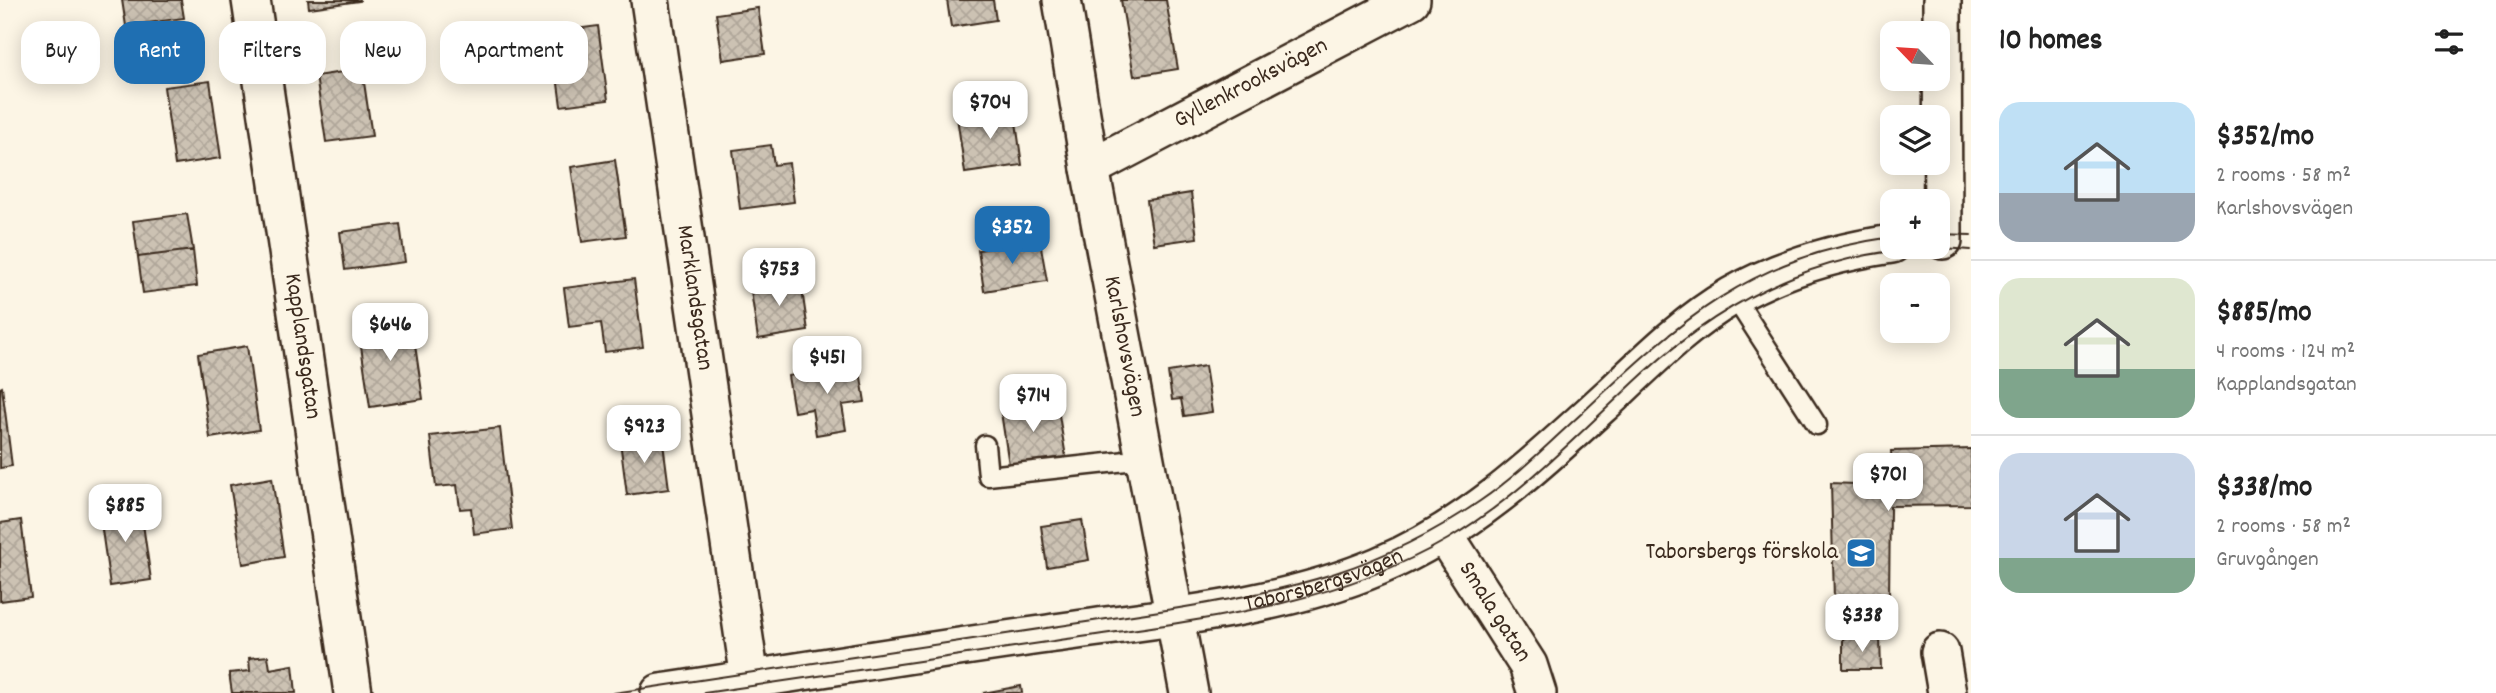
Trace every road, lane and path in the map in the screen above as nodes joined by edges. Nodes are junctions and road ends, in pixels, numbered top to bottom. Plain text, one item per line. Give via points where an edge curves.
1 (251, 0) edge
2 (650, 0) edge
3 (1062, 0) edge
4 (1411, 0) edge
5 (1942, 0) edge
6 (1090, 168) junction
7 (1948, 189) edge
8 (1880, 246) edge
9 (1733, 295) junction
10 (1817, 425) dead end
11 (985, 445) dead end
12 (1145, 459) junction
13 (1444, 534) junction
14 (1175, 616) junction
15 (1940, 652) dead end
16 (750, 679) junction
17 (353, 693) edge
18 (660, 693) edge
19 (1189, 693) edge
20 (1537, 693) edge
21 (1947, 693) edge

1 - 17 street, Kapplandsgatan
2 - 16 street, Marklandsgatan
3 - 6 street, Karlshovsvägen
4 - 6 street, Gyllenkrooksvägen
5 - 7 street
6 - 12 street, Karlshovsvägen
8 - 9 street, Taborsbergsvägen via 1805,264
9 - 10 lane
9 - 13 street, Taborsbergsvägen via 1641,367 1534,467
11 - 12 lane via 988,476
12 - 14 street, Karlshovsvägen
13 - 14 street, Taborsbergsvägen via 1380,566 1329,584
13 - 20 street, Smala gatan via 1528,665
14 - 16 street, Taborsbergsvägen
14 - 19 street, Karlshovsvägen
15 - 21 street
16 - 18 street, Taborsbergsvägen

